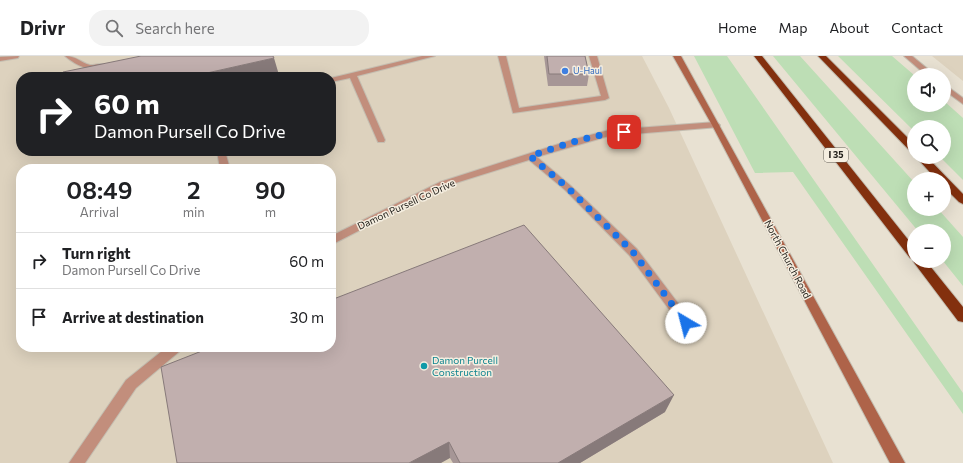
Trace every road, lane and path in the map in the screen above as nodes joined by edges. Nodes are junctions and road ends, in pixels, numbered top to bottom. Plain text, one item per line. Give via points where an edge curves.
1 (15, 56) edge
2 (68, 56) edge
3 (430, 56) edge
4 (502, 56) edge
5 (592, 56) edge
6 (677, 56) edge
7 (758, 56) edge
8 (822, 56) edge
9 (908, 56) edge
10 (0, 59) edge
11 (114, 63) edge
12 (923, 68) edge
13 (353, 74) junction
14 (336, 79) edge
15 (951, 92) edge
16 (963, 102) edge
17 (716, 125) junction
18 (381, 140) dead end
19 (907, 143) edge
20 (530, 156) junction
21 (928, 164) edge
22 (935, 172) edge
23 (951, 188) edge
24 (963, 200) edge
25 (336, 238) edge
26 (907, 246) edge
27 (924, 268) edge
28 (963, 317) edge
29 (686, 323) dead end
30 (170, 352) edge
31 (76, 463) edge
32 (898, 463) edge

1 - 10 street
2 - 11 street via 88,67
3 - 13 street
4 - 5 street via 516,111 605,98
6 - 17 main road, North Church Road
7 - 26 highway, I 35
8 - 19 highway
9 - 12 street
13 - 14 street
13 - 18 street
15 - 16 street
17 - 20 street, Damon Pursell Co Drive via 609,133
17 - 32 main road, North Church Road
20 - 25 street, Damon Pursell Co Drive via 443,184
20 - 29 street via 568,188 633,252
21 - 22 highway
23 - 24 highway
27 - 28 highway
30 - 31 street via 132,384

